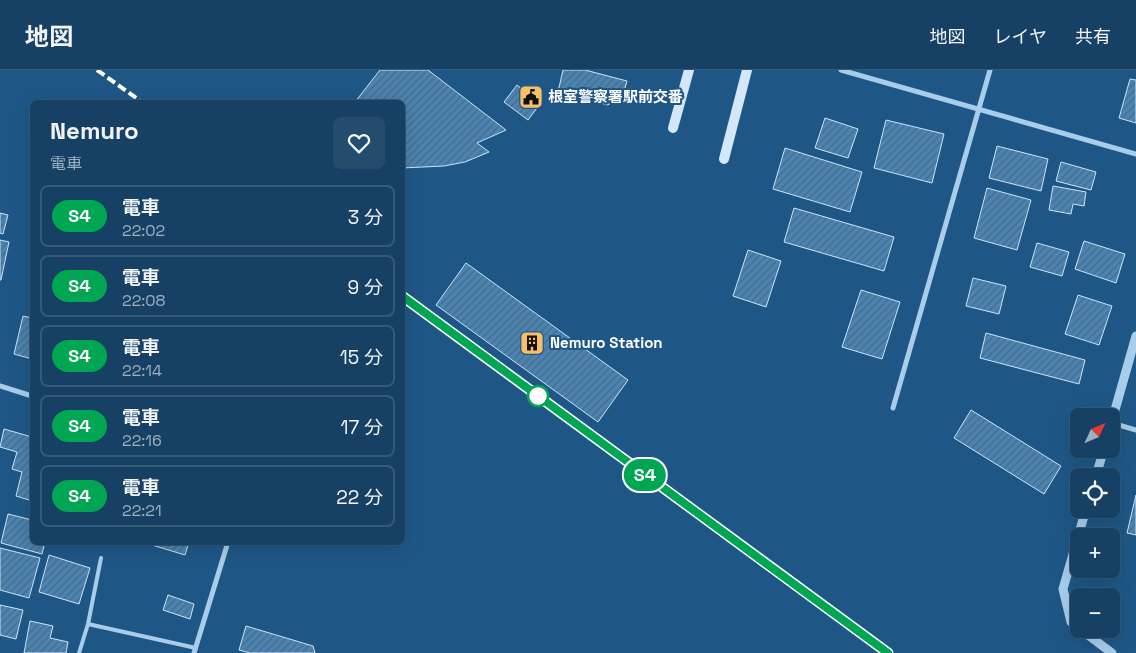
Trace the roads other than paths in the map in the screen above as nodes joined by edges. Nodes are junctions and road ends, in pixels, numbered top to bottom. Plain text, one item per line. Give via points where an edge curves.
1 (689, 70) edge
2 (747, 70) edge
3 (841, 70) edge
4 (990, 70) edge
5 (979, 109) junction
6 (673, 128) dead end
7 (1136, 154) edge
8 (724, 159) dead end
9 (1136, 336) edge
10 (0, 386) edge
11 (30, 395) edge
12 (893, 408) dead end
13 (1116, 408) edge
14 (1120, 425) edge
15 (1136, 430) edge
16 (1083, 518) edge
17 (227, 545) edge
18 (101, 558) dead end
19 (1070, 618) edge
20 (88, 624) junction
21 (1093, 638) edge
22 (195, 650) edge
23 (79, 653) edge
24 (1112, 653) edge

1 - 6 main road
2 - 8 main road
3 - 5 street
4 - 5 street
5 - 7 street
5 - 12 street
9 - 13 street
10 - 11 street
14 - 15 street
16 - 19 street via 1063,589
17 - 22 street
18 - 20 lane
20 - 22 lane
20 - 23 lane
21 - 24 street

